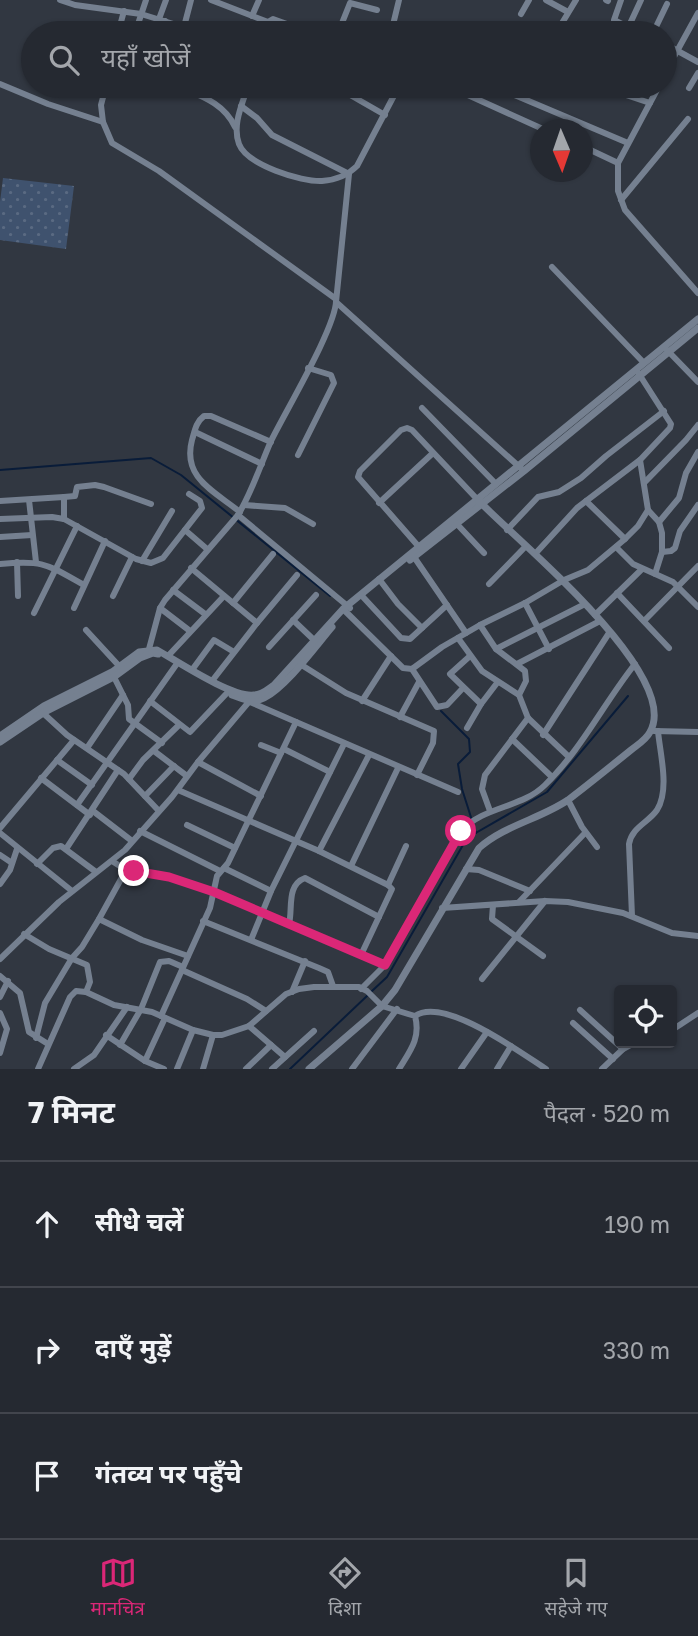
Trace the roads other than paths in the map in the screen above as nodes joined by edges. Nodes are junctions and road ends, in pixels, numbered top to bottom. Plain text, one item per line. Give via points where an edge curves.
1 (60, 0) edge
2 (122, 0) edge
3 (146, 0) edge
4 (166, 0) edge
5 (191, 0) edge
6 (211, 0) edge
7 (259, 0) edge
8 (400, 0) edge
9 (529, 0) edge
10 (546, 0) edge
11 (576, 0) edge
12 (621, 0) edge
13 (641, 0) edge
14 (224, 2) edge
15 (667, 4) dead end
16 (122, 10) junction
17 (377, 10) dead end
18 (568, 12) junction
19 (698, 13) edge
20 (141, 14) junction
21 (521, 14) dead end
22 (252, 16) junction
23 (162, 20) junction
24 (120, 21) edge
25 (139, 21) edge
26 (166, 21) edge
27 (185, 21) edge
28 (265, 21) edge
29 (343, 21) edge
30 (394, 21) edge
31 (563, 21) edge
32 (616, 21) edge
33 (631, 21) edge
34 (659, 21) edge
35 (677, 50) joint
36 (698, 52) edge
37 (696, 61) edge
38 (698, 73) edge
39 (0, 84) edge
40 (689, 88) dead end
41 (21, 93) edge
42 (34, 98) edge
43 (103, 98) edge
44 (203, 98) edge
45 (244, 98) edge
46 (355, 98) edge
47 (393, 98) edge
48 (474, 98) edge
49 (521, 98) edge
50 (633, 98) edge
51 (652, 98) edge
52 (649, 104) junction
53 (241, 106) junction
54 (385, 115) junction
55 (688, 119) dead end
56 (103, 122) junction
57 (530, 123) edge
58 (236, 129) junction
59 (628, 143) junction
60 (593, 151) edge
61 (618, 163) junction
62 (349, 174) junction
63 (621, 200) junction
64 (552, 267) dead end
65 (698, 293) edge
66 (336, 302) junction
67 (698, 319) edge
68 (698, 328) edge
69 (666, 348) junction
70 (644, 363) junction
71 (308, 368) junction
72 (638, 372) junction
73 (698, 382) edge
74 (422, 408) dead end
75 (664, 411) junction
76 (698, 425) edge
77 (195, 432) junction
78 (271, 442) junction
79 (698, 452) edge
80 (433, 453) junction
81 (298, 455) dead end
82 (640, 460) junction
83 (262, 464) junction
84 (522, 468) junction
85 (505, 481) junction
86 (644, 483) junction
87 (496, 484) junction
88 (189, 494) dead end
89 (64, 498) junction
90 (29, 500) junction
91 (586, 500) junction
92 (0, 501) edge
93 (479, 501) junction
94 (379, 503) junction
95 (151, 504) dead end
96 (698, 505) edge
97 (648, 510) junction
98 (172, 511) dead end
99 (241, 511) junction
100 (30, 517) junction
101 (0, 519) edge
102 (64, 519) junction
103 (659, 522) junction
104 (456, 523) junction
105 (313, 524) dead end
106 (77, 526) junction
107 (185, 530) junction
108 (507, 530) junction
109 (32, 535) junction
110 (0, 537) edge
111 (625, 539) junction
112 (105, 541) junction
113 (526, 546) junction
114 (419, 547) junction
115 (616, 547) junction
116 (207, 549) junction
117 (662, 552) junction
118 (484, 553) dead end
119 (273, 554) dead end
120 (535, 554) junction
121 (413, 555) junction
122 (132, 556) junction
123 (142, 561) junction
124 (17, 562) junction
125 (36, 562) junction
126 (0, 564) edge
127 (698, 566) edge
128 (191, 568) junction
129 (642, 569) junction
130 (56, 570) junction
131 (655, 574) junction
132 (298, 575) dead end
133 (381, 580) junction
134 (564, 580) junction
135 (489, 584) dead end
136 (83, 585) junction
137 (679, 586) junction
138 (173, 590) junction
139 (617, 593) junction
140 (316, 595) dead end
141 (18, 596) dead end
142 (113, 596) dead end
143 (224, 596) junction
144 (363, 597) junction
145 (233, 603) junction
146 (525, 603) junction
147 (585, 604) junction
148 (447, 605) junction
149 (698, 607) edge
150 (74, 608) dead end
151 (160, 608) junction
152 (347, 609) junction
153 (34, 613) dead end
154 (205, 614) junction
155 (597, 618) junction
156 (293, 620) junction
157 (644, 621) junction
158 (257, 623) junction
159 (480, 625) junction
160 (422, 628) junction
161 (538, 628) junction
162 (86, 630) dead end
163 (190, 631) junction
164 (466, 633) junction
165 (609, 633) junction
166 (458, 638) junction
167 (314, 640) junction
168 (269, 647) dead end
169 (669, 648) dead end
170 (149, 649) junction
171 (496, 649) junction
172 (549, 649) junction
173 (234, 652) junction
174 (168, 656) junction
175 (391, 656) junction
176 (470, 656) junction
177 (300, 664) junction
178 (517, 664) junction
179 (176, 665) junction
180 (120, 667) junction
181 (637, 667) junction
182 (412, 669) junction
183 (192, 670) junction
184 (113, 675) junction
185 (212, 681) junction
186 (419, 682) junction
187 (497, 682) junction
188 (463, 688) junction
189 (227, 693) junction
190 (123, 695) junction
191 (519, 695) junction
192 (252, 700) junction
193 (150, 701) junction
194 (362, 701) junction
195 (481, 704) junction
196 (43, 713) junction
197 (400, 717) junction
198 (527, 718) junction
199 (296, 722) junction
200 (134, 723) junction
201 (179, 725) junction
202 (467, 728) dead end
203 (654, 731) junction
204 (698, 732) edge
205 (543, 735) junction
206 (0, 736) edge
207 (512, 739) junction
208 (74, 740) junction
209 (0, 742) edge
210 (162, 743) junction
211 (344, 744) junction
212 (261, 745) dead end
213 (87, 748) junction
214 (153, 751) junction
215 (283, 751) junction
216 (369, 755) junction
217 (569, 757) junction
218 (57, 760) junction
219 (198, 762) junction
220 (108, 763) junction
221 (174, 766) junction
222 (398, 768) junction
223 (118, 770) junction
224 (330, 772) junction
225 (417, 775) junction
226 (187, 776) junction
227 (552, 777) junction
228 (41, 778) junction
229 (128, 779) junction
230 (92, 785) junction
231 (178, 790) junction
232 (458, 792) dead end
233 (145, 796) junction
234 (261, 796) junction
235 (568, 800) junction
236 (77, 805) junction
237 (158, 810) junction
238 (490, 811) junction
239 (92, 813) junction
240 (249, 821) junction
241 (187, 825) dead end
242 (0, 831) edge
243 (140, 831) junction
244 (585, 833) junction
245 (132, 841) junction
246 (295, 841) junction
247 (406, 846) dead end
248 (597, 847) dead end
249 (235, 848) junction
250 (17, 849) junction
251 (66, 849) junction
252 (320, 851) junction
253 (0, 855) edge
254 (112, 861) junction
255 (12, 863) junction
256 (37, 864) junction
257 (351, 866) junction
258 (466, 869) junction
259 (126, 870) junction
260 (222, 870) junction
261 (96, 872) junction
262 (0, 884) edge
263 (388, 885) junction
264 (72, 891) junction
265 (271, 891) junction
266 (530, 891) junction
267 (214, 892) junction
268 (545, 901) junction
269 (518, 903) junction
270 (493, 905) junction
271 (442, 908) junction
272 (261, 912) junction
273 (632, 916) junction
274 (379, 917) junction
275 (99, 919) junction
276 (203, 921) junction
277 (289, 924) junction
278 (24, 934) junction
279 (516, 936) junction
280 (698, 936) edge
281 (251, 940) junction
282 (361, 955) junction
283 (188, 956) junction
284 (543, 956) dead end
285 (72, 958) junction
286 (0, 959) edge
287 (305, 961) junction
288 (385, 965) junction
289 (183, 969) junction
290 (0, 976) edge
291 (482, 979) dead end
292 (8, 982) junction
293 (333, 986) junction
294 (364, 990) junction
295 (86, 992) junction
296 (292, 992) junction
297 (0, 998) edge
298 (381, 1005) junction
299 (127, 1007) junction
300 (141, 1009) junction
301 (397, 1009) junction
302 (580, 1010) dead end
303 (266, 1011) junction
304 (0, 1013) edge
305 (698, 1013) edge
306 (415, 1016) junction
307 (163, 1017) junction
308 (573, 1023) dead end
309 (249, 1026) junction
310 (677, 1027) edge
311 (193, 1030) junction
312 (314, 1031) dead end
313 (487, 1032) junction
314 (106, 1035) junction
315 (213, 1035) junction
316 (36, 1038) junction
317 (47, 1044) junction
318 (120, 1045) junction
319 (271, 1045) junction
320 (511, 1046) junction
321 (623, 1049) joint
322 (0, 1053) edge
323 (285, 1057) junction
324 (613, 1059) junction
325 (145, 1061) junction
326 (401, 1067) edge
327 (160, 1068) edge
328 (38, 1069) edge
329 (74, 1069) edge
330 (177, 1069) edge
331 (203, 1069) edge
332 (246, 1069) edge
333 (272, 1069) edge
334 (309, 1069) edge
335 (352, 1069) edge
336 (412, 1069) edge
337 (461, 1069) edge
338 (497, 1069) edge
339 (546, 1069) edge
340 (602, 1069) edge

1 - 16 street
2 - 16 street
3 - 20 street
4 - 23 street
5 - 27 street
6 - 14 street
7 - 22 street
8 - 30 street
9 - 21 street
10 - 18 street
11 - 18 street
12 - 32 street
13 - 33 street
14 - 22 street
15 - 34 street
16 - 20 street
16 - 24 street
17 - 29 street via 350,3
18 - 31 street
19 - 35 street
20 - 23 street
20 - 25 street
22 - 28 street
23 - 26 street
35 - 37 street
36 - 37 street
38 - 40 street
39 - 41 street
42 - 56 street
43 - 56 street
44 - 58 street via 222,107
45 - 53 street
46 - 54 street
47 - 54 street
48 - 57 street
49 - 59 street
50 - 52 street
51 - 52 street
52 - 59 street
53 - 58 street
53 - 62 street via 272,135
54 - 62 street via 362,160
55 - 63 street
56 - 66 street via 112,144 159,171
58 - 62 street via 241,149 249,157 286,174 325,181
59 - 61 street
60 - 61 street
61 - 63 street
62 - 66 street
63 - 65 street
64 - 70 street
66 - 71 street
66 - 84 street
67 - 69 street
68 - 69 street
69 - 70 street
69 - 72 street
69 - 73 street
70 - 72 street
71 - 78 street
71 - 81 street via 331,375 334,383
72 - 75 street
72 - 84 street
74 - 87 street
75 - 82 street via 670,428
75 - 108 street via 581,478 538,498
76 - 86 street
77 - 78 street via 201,419 211,416
77 - 83 street
77 - 99 street via 189,452 193,471
78 - 83 street
79 - 103 street via 679,498
80 - 93 street
80 - 94 street
80 - 94 street via 412,430 401,430 358,477
82 - 86 street
82 - 91 street
83 - 99 street
84 - 85 street
85 - 87 street
85 - 93 street
86 - 97 street
87 - 93 street
88 - 107 street via 202,508
89 - 90 street
89 - 95 street via 75,496 77,487 95,485
89 - 102 street
90 - 92 street
90 - 100 street
91 - 111 street
91 - 120 street
93 - 104 street
93 - 108 street
93 - 114 street
94 - 114 street
96 - 117 street via 680,531 675,548
97 - 103 street
97 - 111 street
98 - 123 street
99 - 105 street via 285,508
99 - 116 street
99 - 152 street
100 - 101 street
100 - 102 street
100 - 109 street
102 - 106 street
103 - 117 street
104 - 118 street
104 - 121 street
106 - 112 street
106 - 130 street
107 - 116 street
107 - 123 street via 163,558
108 - 113 street
109 - 110 street
109 - 125 street
111 - 115 street
112 - 122 street
112 - 136 street
113 - 120 street
113 - 135 street
114 - 121 street
115 - 129 street
115 - 134 street via 588,570
116 - 128 street
117 - 131 street
119 - 145 street
120 - 134 street
121 - 133 street
121 - 148 street
122 - 123 street
122 - 142 street
124 - 125 street
124 - 126 street
124 - 141 street
125 - 130 street
127 - 137 street
128 - 138 street
128 - 143 street
129 - 131 street
129 - 139 street
130 - 136 street
130 - 153 street
131 - 137 street
132 - 158 street
133 - 144 street
133 - 152 street
133 - 160 street
134 - 146 street
134 - 147 street
136 - 150 street
137 - 149 street
137 - 157 street
138 - 151 street
138 - 154 street
139 - 155 street
139 - 157 street
140 - 156 street
143 - 145 street
143 - 154 street
144 - 152 street
144 - 160 street via 401,638 410,639
145 - 158 street
146 - 159 street
146 - 161 street
147 - 155 street
147 - 161 street
148 - 160 street
148 - 164 street
151 - 163 street
151 - 170 street
152 - 167 street
152 - 175 street
152 - 177 street
154 - 163 street
155 - 165 street
155 - 172 street
156 - 167 street
156 - 168 street
157 - 169 street
158 - 173 street
159 - 164 street
159 - 171 street
161 - 171 street
161 - 172 street
162 - 180 street
163 - 174 street
164 - 166 street
165 - 181 street
165 - 205 street
166 - 176 street
166 - 182 street
167 - 192 street via 274,685
170 - 174 street
170 - 180 street
171 - 178 street
172 - 178 street
173 - 183 street via 214,640
173 - 185 street
174 - 183 street
175 - 182 street via 403,668
175 - 194 street
176 - 187 street
176 - 188 street via 450,674
177 - 192 street via 263,698
177 - 194 street
178 - 191 street via 527,676
179 - 184 street via 153,653
179 - 189 street
179 - 193 street
180 - 184 street
181 - 203 street via 653,702
181 - 217 street
182 - 186 street
183 - 185 street
184 - 190 street
184 - 196 street
184 - 206 street via 44,706
185 - 192 street
186 - 188 street via 442,708
186 - 197 street
187 - 191 street
187 - 195 street
188 - 195 street
189 - 192 street
189 - 201 street via 193,731
190 - 200 street
190 - 213 street
191 - 198 street
192 - 199 street
192 - 219 street
193 - 200 street
193 - 201 street
194 - 197 street
195 - 202 street
196 - 208 street
196 - 209 street
197 - 225 street via 436,736
198 - 205 street
198 - 207 street
199 - 211 street
199 - 215 street
200 - 210 street
200 - 220 street
201 - 210 street
203 - 204 street
203 - 235 street
203 - 273 street via 662,795 659,807 630,837
205 - 217 street
207 - 227 street
207 - 238 street via 482,783
208 - 213 street
208 - 218 street
210 - 214 street
211 - 216 street
211 - 224 street
212 - 215 street
213 - 220 street
214 - 221 street
214 - 229 street
215 - 224 street
215 - 234 street
216 - 222 street
216 - 252 street
217 - 227 street
218 - 228 street
218 - 230 street
219 - 226 street
219 - 234 street
220 - 223 street
220 - 230 street
221 - 226 street
221 - 233 street
222 - 225 street
222 - 257 street
223 - 229 street
223 - 239 street
224 - 246 street
225 - 232 street
226 - 231 street
227 - 238 street via 529,796
228 - 236 street
228 - 242 street
229 - 233 street
230 - 236 street
231 - 237 street
231 - 240 street
233 - 237 street
234 - 240 street
235 - 244 street
235 - 258 street via 493,836
236 - 239 street
237 - 243 street
238 - 288 street via 472,820 451,846
239 - 245 street
239 - 251 street
240 - 246 street
240 - 249 street
241 - 249 street
242 - 250 street
243 - 245 street
243 - 260 street
244 - 248 street
244 - 266 street
245 - 254 street
246 - 252 street
246 - 265 street
247 - 263 street
249 - 260 street
250 - 255 street
250 - 256 street
251 - 256 street via 53,848
251 - 261 street
252 - 257 street
253 - 255 street
254 - 259 street
254 - 261 street
255 - 262 street
256 - 264 street
257 - 263 street
258 - 266 street
258 - 271 street
259 - 267 street via 169,877
259 - 275 street
260 - 265 street
260 - 267 street
261 - 264 street
263 - 274 street via 392,889
264 - 278 street
265 - 272 street
266 - 269 street
267 - 272 street
267 - 276 street
268 - 269 street
268 - 273 street via 585,904
268 - 279 street
269 - 270 street
270 - 271 street
270 - 279 street via 492,919
271 - 298 street via 415,960
272 - 277 street
272 - 281 street
273 - 280 street via 671,933
274 - 277 street via 305,878 296,883 291,896
274 - 282 street
275 - 283 street
275 - 285 street
276 - 281 street
276 - 283 street
277 - 282 street
278 - 285 street
278 - 286 street
279 - 284 street
279 - 291 street
281 - 287 street
282 - 288 street
283 - 289 street
285 - 295 street via 89,970
285 - 316 street via 46,1003
287 - 293 street via 328,972
287 - 296 street
288 - 294 street
289 - 300 street via 169,961 160,962
289 - 303 street
289 - 307 street
290 - 292 street
292 - 297 street
292 - 316 street via 20,993 29,1030
293 - 294 street
293 - 296 street
294 - 298 street
295 - 299 street
295 - 317 street via 72,993
296 - 303 street
298 - 301 street
298 - 334 street
299 - 300 street
299 - 314 street
300 - 307 street
300 - 318 street
301 - 306 street
301 - 335 street
302 - 321 street
303 - 309 street
304 - 322 street via 7,1029
305 - 310 street
306 - 313 street via 421,1012 442,1014
306 - 326 street via 414,1047
307 - 311 street
307 - 325 street
308 - 324 street
309 - 315 street
309 - 319 street
311 - 315 street
311 - 330 street
312 - 323 street
313 - 320 street
313 - 337 street
314 - 318 street
314 - 329 street via 94,1055
315 - 331 street
316 - 317 street
317 - 328 street
318 - 325 street
319 - 323 street
319 - 332 street
320 - 338 street
320 - 339 street
321 - 324 street
323 - 333 street
324 - 340 street
325 - 327 street
326 - 336 street

